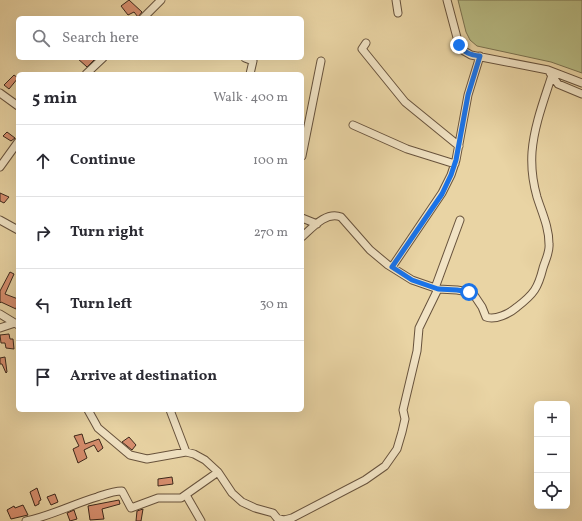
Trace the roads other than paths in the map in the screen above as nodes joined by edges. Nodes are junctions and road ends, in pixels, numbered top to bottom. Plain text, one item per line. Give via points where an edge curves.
1 (161, 0) edge
2 (396, 0) edge
3 (447, 0) edge
4 (398, 13) dead end
5 (148, 16) edge
6 (366, 43) dead end
7 (480, 56) junction
8 (101, 60) edge
9 (250, 60) edge
10 (321, 61) dead end
11 (88, 72) edge
12 (250, 72) edge
13 (550, 73) junction
14 (582, 83) edge
15 (0, 93) edge
16 (582, 94) edge
17 (16, 105) edge
18 (353, 125) dead end
19 (16, 145) edge
20 (304, 146) edge
21 (458, 146) junction
22 (455, 164) junction
23 (0, 167) edge
24 (304, 219) edge
25 (0, 220) edge
26 (460, 220) dead end
27 (317, 224) junction
28 (16, 229) edge
29 (304, 235) edge
30 (392, 267) junction
31 (437, 289) junction
32 (0, 314) edge
33 (16, 323) edge
34 (16, 324) edge
35 (0, 328) edge
36 (89, 412) edge
37 (171, 412) edge
38 (186, 452) junction
39 (218, 472) junction
40 (186, 494) junction
41 (280, 520) edge
42 (26, 521) edge
43 (201, 521) edge

1 - 5 street
2 - 4 street
3 - 7 street via 459,45 471,55
6 - 21 street via 362,49 405,102
7 - 13 street
7 - 21 street via 468,95
8 - 11 street
9 - 12 street via 253,61
10 - 20 street
13 - 14 street
13 - 16 street via 558,84
13 - 31 street via 535,127 532,152 533,180 546,222 550,246 536,290 515,309 496,318 490,318 486,317 474,295 469,292
15 - 17 street
18 - 22 street via 407,149
19 - 23 street
21 - 22 street
22 - 30 street via 442,194
24 - 27 street
25 - 28 street
26 - 31 street
27 - 29 street
27 - 30 street via 329,216 340,217 370,250
30 - 31 street via 412,280
31 - 41 street via 419,328 417,351 402,410 405,419 397,449 385,466 365,480 292,518
32 - 33 street
34 - 35 street
36 - 38 street via 98,428 130,455 147,459
37 - 38 street
38 - 39 street via 204,460
39 - 40 street
39 - 41 street via 232,493 242,502 272,513
40 - 42 street via 181,498 158,498 131,508 122,491 115,491
40 - 43 street

